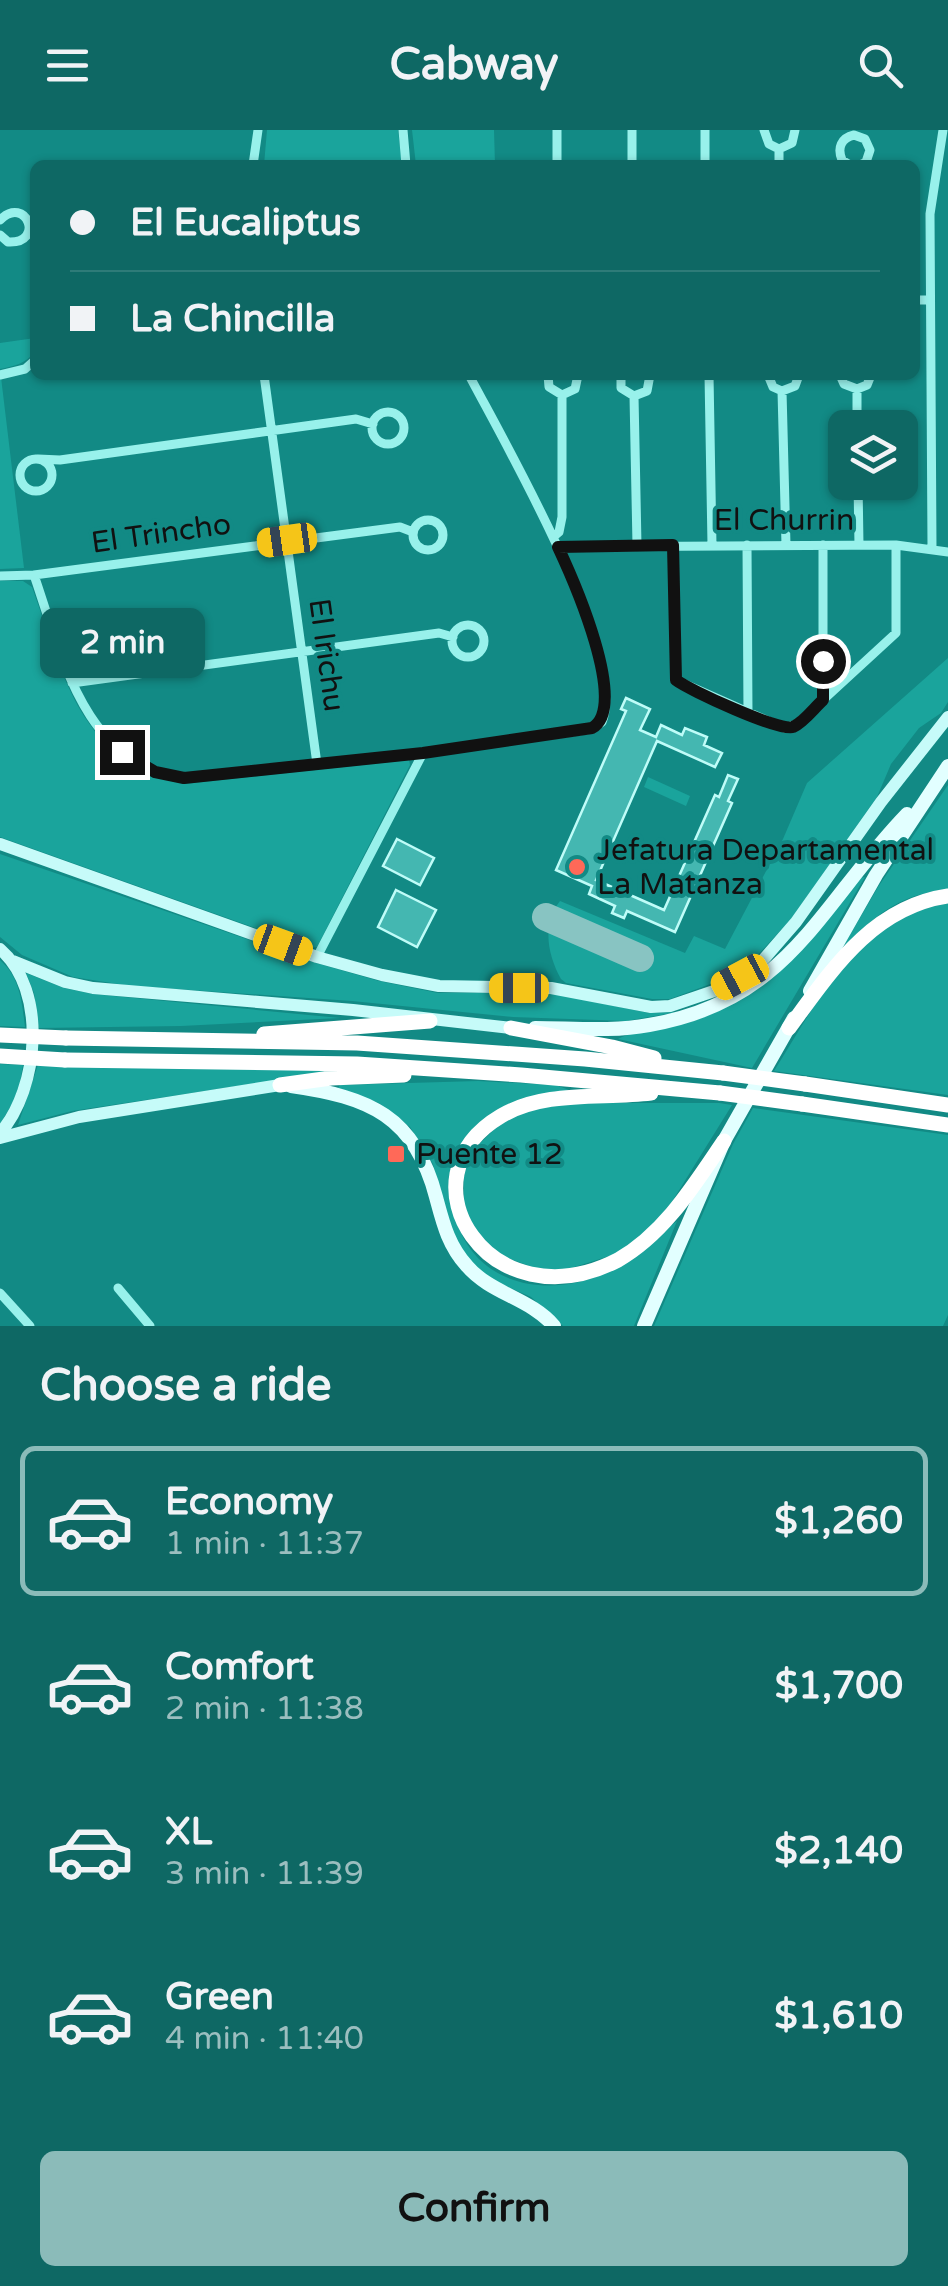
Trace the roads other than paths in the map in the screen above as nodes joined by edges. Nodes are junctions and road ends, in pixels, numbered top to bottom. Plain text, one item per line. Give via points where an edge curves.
1 (258, 130) edge
2 (403, 130) edge
3 (556, 130) edge
4 (632, 130) edge
5 (705, 130) edge
6 (764, 130) edge
7 (795, 130) edge
8 (942, 130) edge
9 (778, 148) junction
10 (255, 160) edge
11 (406, 160) edge
12 (557, 160) edge
13 (632, 160) edge
14 (706, 160) edge
15 (779, 160) edge
16 (842, 160) edge
17 (867, 160) edge
18 (30, 219) edge
19 (0, 220) edge
20 (30, 225) edge
21 (0, 235) edge
22 (920, 300) edge
23 (930, 300) junction
24 (30, 364) edge
25 (0, 375) edge
26 (265, 380) edge
27 (473, 380) edge
28 (548, 380) edge
29 (577, 380) edge
30 (621, 380) edge
31 (649, 380) edge
32 (709, 380) edge
33 (770, 380) edge
34 (798, 380) edge
35 (842, 380) edge
36 (868, 380) edge
37 (857, 389) junction
38 (782, 391) junction
39 (562, 395) junction
40 (634, 396) junction
41 (858, 410) edge
42 (373, 424) dead end
43 (272, 430) junction
44 (38, 459) junction
45 (60, 460) junction
46 (51, 473) junction
47 (858, 500) edge
48 (413, 532) dead end
49 (287, 540) junction
50 (556, 542) junction
51 (637, 545) junction
52 (673, 545) junction
53 (712, 545) junction
54 (747, 545) junction
55 (786, 545) junction
56 (823, 545) junction
57 (859, 545) junction
58 (896, 545) junction
59 (932, 548) junction
60 (948, 552) edge
61 (0, 576) edge
62 (34, 576) junction
63 (454, 637) dead end
64 (300, 651) junction
65 (72, 683) junction
66 (823, 700) junction
67 (748, 714) junction
68 (948, 718) edge
69 (423, 753) junction
70 (317, 764) junction
71 (948, 766) edge
72 (928, 792) junction
73 (2, 846) edge
74 (948, 896) edge
75 (0, 949) edge
76 (317, 957) junction
77 (13, 961) junction
78 (430, 1021) junction
79 (512, 1028) junction
80 (789, 1028) junction
81 (0, 1035) edge
82 (222, 1040) junction
83 (0, 1056) edge
84 (452, 1070) junction
85 (697, 1070) junction
86 (280, 1085) junction
87 (679, 1089) junction
88 (948, 1105) edge
89 (948, 1125) edge
90 (0, 1135) edge
91 (724, 1141) junction
92 (118, 1288) dead end
93 (0, 1292) edge
94 (30, 1326) edge
95 (150, 1326) edge
96 (554, 1326) edge
97 (644, 1326) edge

1 - 10 street
2 - 11 street
3 - 12 street
4 - 13 street
5 - 14 street
6 - 9 street
7 - 9 street via 792,143
8 - 23 street via 930,214
9 - 15 street
16 - 17 street via 842,140 854,135 865,139
18 - 19 street via 16,212
20 - 21 street via 23,240 8,242
22 - 23 street
23 - 59 street
24 - 25 street
26 - 43 street, El Irichu
27 - 50 street
28 - 39 street
29 - 39 street via 575,390
30 - 40 street via 621,388
31 - 40 street via 647,390
32 - 53 street
33 - 38 street
34 - 38 street
35 - 37 street
36 - 37 street
37 - 41 street
38 - 55 street
39 - 50 street
40 - 51 street
42 - 43 street via 356,419
43 - 45 street
43 - 49 street, El Irichu
44 - 45 street
44 - 46 street
44 - 46 street via 22,468 26,487 41,490
45 - 46 street
47 - 57 street
48 - 49 street, El Trincho via 400,527
49 - 62 street, El Trincho
49 - 64 street, El Irichu
50 - 51 street, El Churrin
50 - 69 street via 595,642 606,710 602,722
51 - 52 street, El Churrin
52 - 53 street, El Churrin
52 - 67 street via 676,680
53 - 54 street, El Churrin
54 - 55 street, El Churrin
54 - 67 street
55 - 56 street, El Churrin
56 - 57 street, El Churrin
56 - 66 street
57 - 58 street, El Churrin
58 - 59 street, El Churrin
58 - 66 street via 898,628
59 - 60 street, El Churrin
61 - 62 street, El Trincho
62 - 65 street
63 - 64 street via 439,633
64 - 65 street
64 - 70 street, El Irichu
65 - 70 street via 106,739 155,772 184,778
66 - 67 street via 792,728
68 - 76 street via 780,942 740,977 689,1002 651,1007 551,988 439,986
69 - 70 street
69 - 76 street
71 - 72 main road
72 - 79 main road via 790,954 741,994 649,1025
72 - 80 main road
73 - 76 street
74 - 80 highway via 914,904 870,932
75 - 77 street
77 - 78 street via 93,988
77 - 90 street via 28,999 30,1062 19,1108
78 - 79 street
78 - 82 highway
79 - 85 highway
80 - 91 main road
81 - 82 highway, bridge
82 - 85 highway via 357,1043
83 - 84 highway, bridge
84 - 86 highway
84 - 87 highway
85 - 88 highway, bridge
86 - 90 street
86 - 96 main road via 352,1098 392,1118 425,1161 452,1248 486,1284
87 - 89 highway, bridge
87 - 91 highway via 557,1098 488,1124 458,1176 458,1211 472,1240 497,1265 530,1279 595,1270 618,1260 672,1215
91 - 97 main road
92 - 95 street
93 - 94 street

